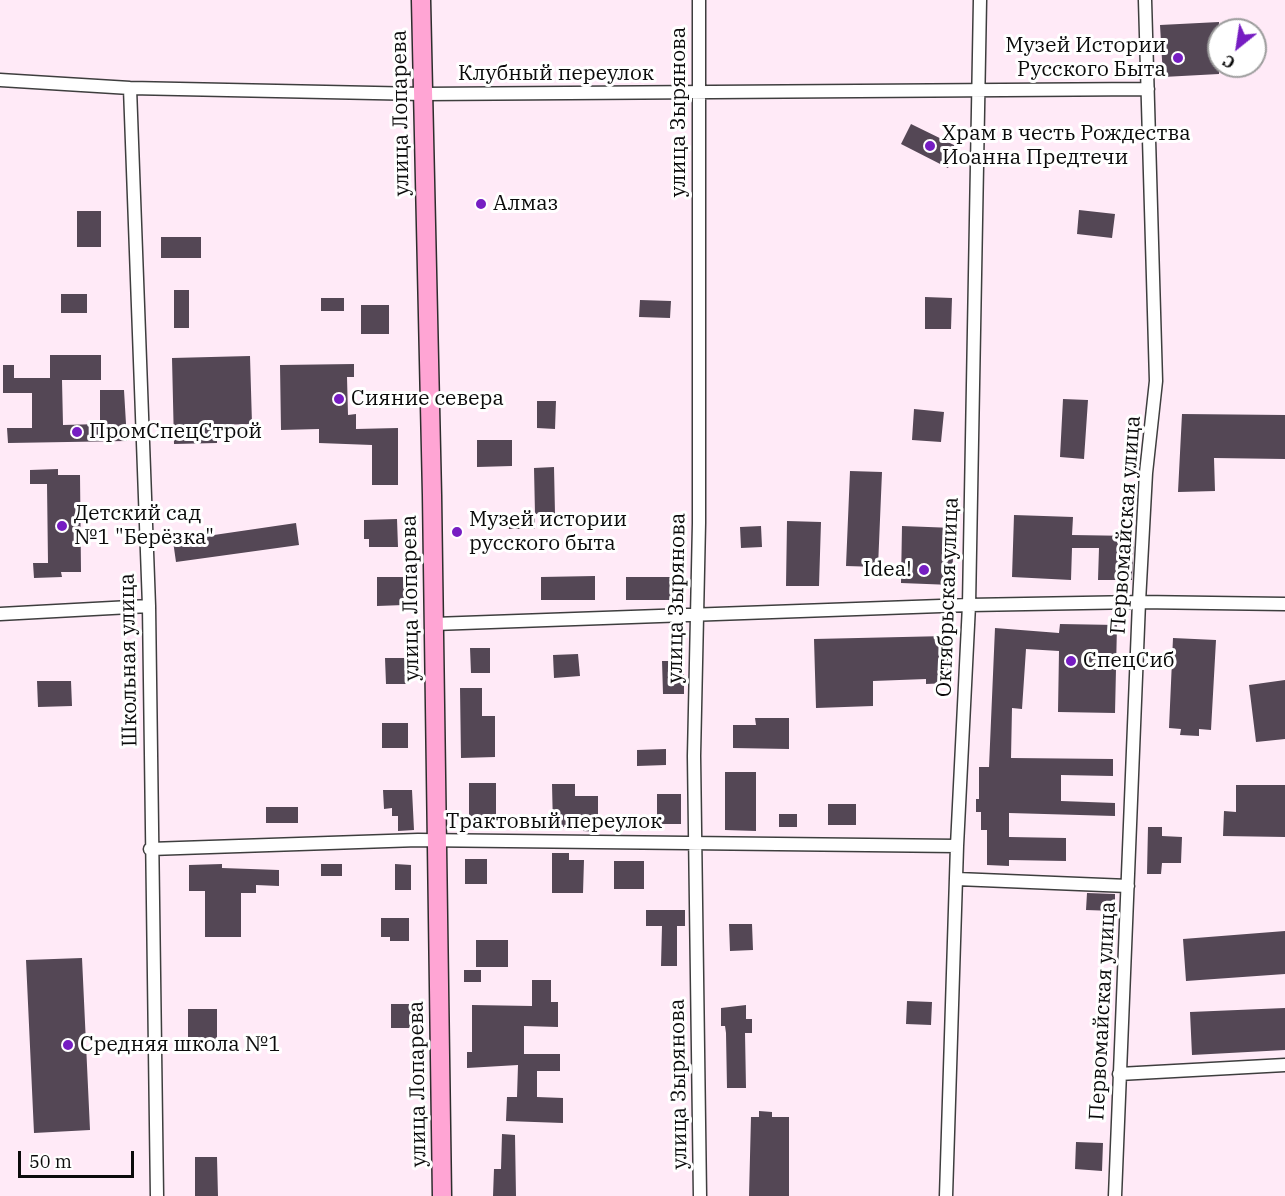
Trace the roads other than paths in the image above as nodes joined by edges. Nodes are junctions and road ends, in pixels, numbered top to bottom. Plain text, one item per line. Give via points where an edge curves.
1 (421, 0) edge
2 (699, 0) edge
3 (980, 0) edge
4 (1145, 0) edge
5 (0, 80) edge
6 (130, 88) junction
7 (1148, 88) junction
8 (979, 91) junction
9 (697, 92) junction
10 (423, 94) junction
11 (1139, 602) junction
12 (1285, 604) edge
13 (969, 605) junction
14 (149, 606) junction
15 (0, 614) edge
16 (697, 617) junction
17 (434, 624) junction
18 (435, 840) junction
19 (695, 842) junction
20 (957, 846) junction
21 (150, 849) junction
22 (957, 879) junction
23 (1128, 886) junction
24 (1285, 1065) edge
25 (1119, 1074) junction
26 (157, 1196) edge
27 (442, 1196) edge
28 (700, 1196) edge
29 (946, 1196) edge
30 (1115, 1196) edge

1 - 10 main road, улица Лопарева
2 - 9 street, улица Зырянова
3 - 8 street, Октябрьская улица
4 - 7 street, Первомайская улица
5 - 6 street, Клубный переулок
6 - 10 street, Клубный переулок
6 - 14 street, Школьная улица
7 - 8 street, Клубный переулок
7 - 11 street, Первомайская улица via 1156,381
8 - 9 street, Клубный переулок
8 - 13 street, Октябрьская улица
9 - 10 street, Клубный переулок
9 - 16 street, улица Зырянова
10 - 17 main road, улица Лопарева
11 - 12 street
11 - 13 street
11 - 23 street, Первомайская улица
13 - 16 street
13 - 20 street, Октябрьская улица
14 - 15 street
14 - 21 street, Школьная улица
16 - 17 street
16 - 19 street, улица Зырянова
17 - 18 main road, улица Лопарева
18 - 19 street, Трактовый переулок
18 - 21 street, Трактовый переулок
18 - 27 main road, улица Лопарева
19 - 20 street, Трактовый переулок
19 - 28 street, улица Зырянова
20 - 22 street, Октябрьская улица
21 - 26 street, Школьная улица
22 - 23 street
22 - 29 street, Октябрьская улица
23 - 25 street, Первомайская улица
24 - 25 street
25 - 30 street, Первомайская улица

